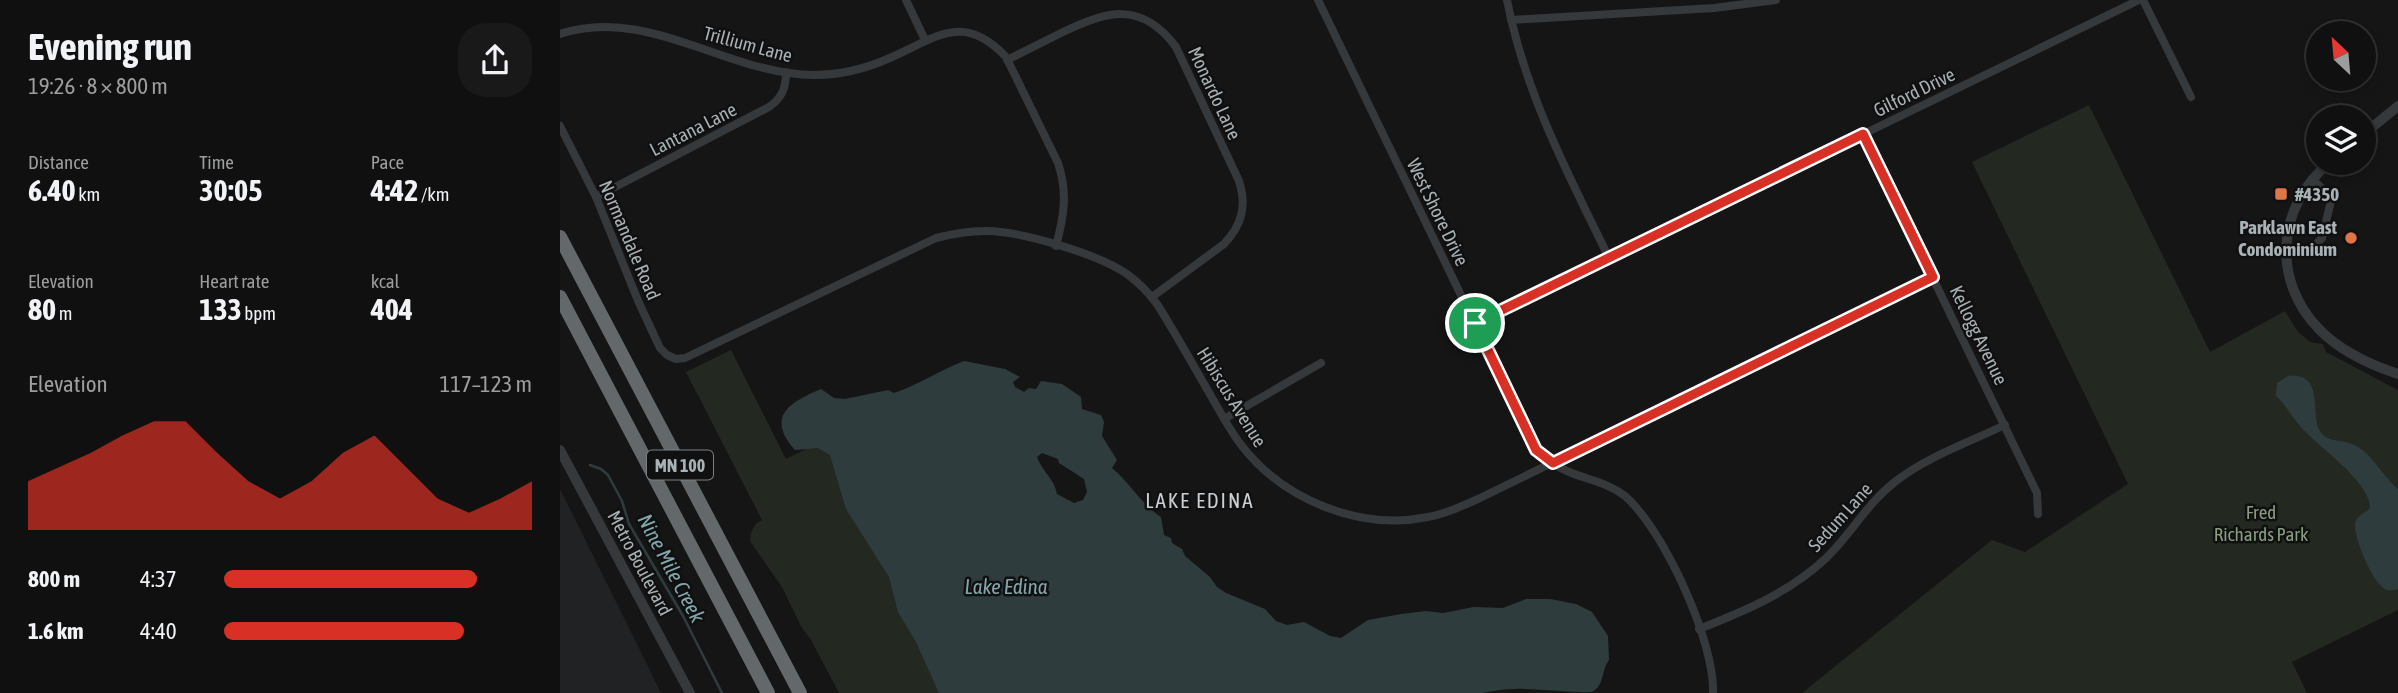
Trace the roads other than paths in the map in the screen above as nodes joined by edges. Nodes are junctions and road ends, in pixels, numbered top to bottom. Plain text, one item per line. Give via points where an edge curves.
1 (906, 0) edge
2 (1318, 0) edge
3 (1507, 0) edge
4 (1776, 0) edge
5 (2141, 0) edge
6 (1511, 20) junction
7 (560, 34) edge
8 (925, 40) junction
9 (1007, 60) junction
10 (786, 72) junction
11 (2191, 97) dead end
12 (2398, 106) edge
13 (2376, 124) edge
14 (560, 126) edge
15 (1863, 134) junction
16 (2317, 175) edge
17 (2312, 180) junction
18 (596, 197) junction
19 (560, 237) edge
20 (1056, 246) junction
21 (2286, 252) junction
22 (1609, 258) junction
23 (1933, 277) junction
24 (560, 296) edge
25 (1152, 297) junction
26 (1475, 323) junction
27 (676, 359) joint
28 (1321, 363) dead end
29 (2398, 374) edge
30 (1224, 419) junction
31 (2005, 425) junction
32 (560, 450) edge
33 (1553, 463) junction
34 (2038, 514) dead end
35 (1699, 629) junction
36 (690, 693) edge
37 (768, 693) edge
38 (800, 693) edge
39 (1713, 693) edge

1 - 8 street
2 - 26 street, West Shore Drive
3 - 6 street
4 - 6 street
5 - 11 street
5 - 15 street, Gilford Drive
6 - 22 street via 1531,89
7 - 10 street, Trillium Lane via 638,29
8 - 9 street, Trillium Lane via 954,31 968,33 996,46
8 - 10 street, Trillium Lane via 891,58 841,73
9 - 20 street, Trillium Lane via 1064,182 1066,201
9 - 25 street, Monardo Lane via 1106,14 1139,16 1166,34 1176,47 1239,181 1244,209 1224,244
10 - 18 street, Lantana Lane via 783,93 769,107
12 - 13 street
14 - 18 street, Normandale Road
15 - 22 street, Gilford Drive
15 - 23 street, Kellogg Avenue
16 - 17 street
17 - 21 street via 2290,218
17 - 21 street via 2332,201 2322,238 2311,250
18 - 27 street, Normandale Road via 660,348
19 - 38 highway, MN 100
20 - 25 street, Hibiscus Avenue via 1109,263
20 - 27 street, Hibiscus Avenue via 985,231 936,238
21 - 29 street via 2289,279 2307,316 2360,357
22 - 26 street, Gilford Drive
23 - 31 street, Kellogg Avenue
23 - 33 street, Hibiscus Avenue
24 - 37 highway, MN 100
25 - 30 street, Hibiscus Avenue
26 - 33 street, West Shore Drive via 1536,450
28 - 30 street
30 - 33 street, Hibiscus Avenue via 1241,446 1276,480 1320,506 1373,519 1427,518 1453,510
31 - 34 street, Kellogg Avenue via 2037,493
31 - 35 street, Sedum Lane via 1898,479 1801,579 1754,607
32 - 36 street, Metro Boulevard
33 - 35 street, West Shore Drive via 1597,480 1632,503 1674,565
35 - 39 street, West Shore Drive via 1713,674

